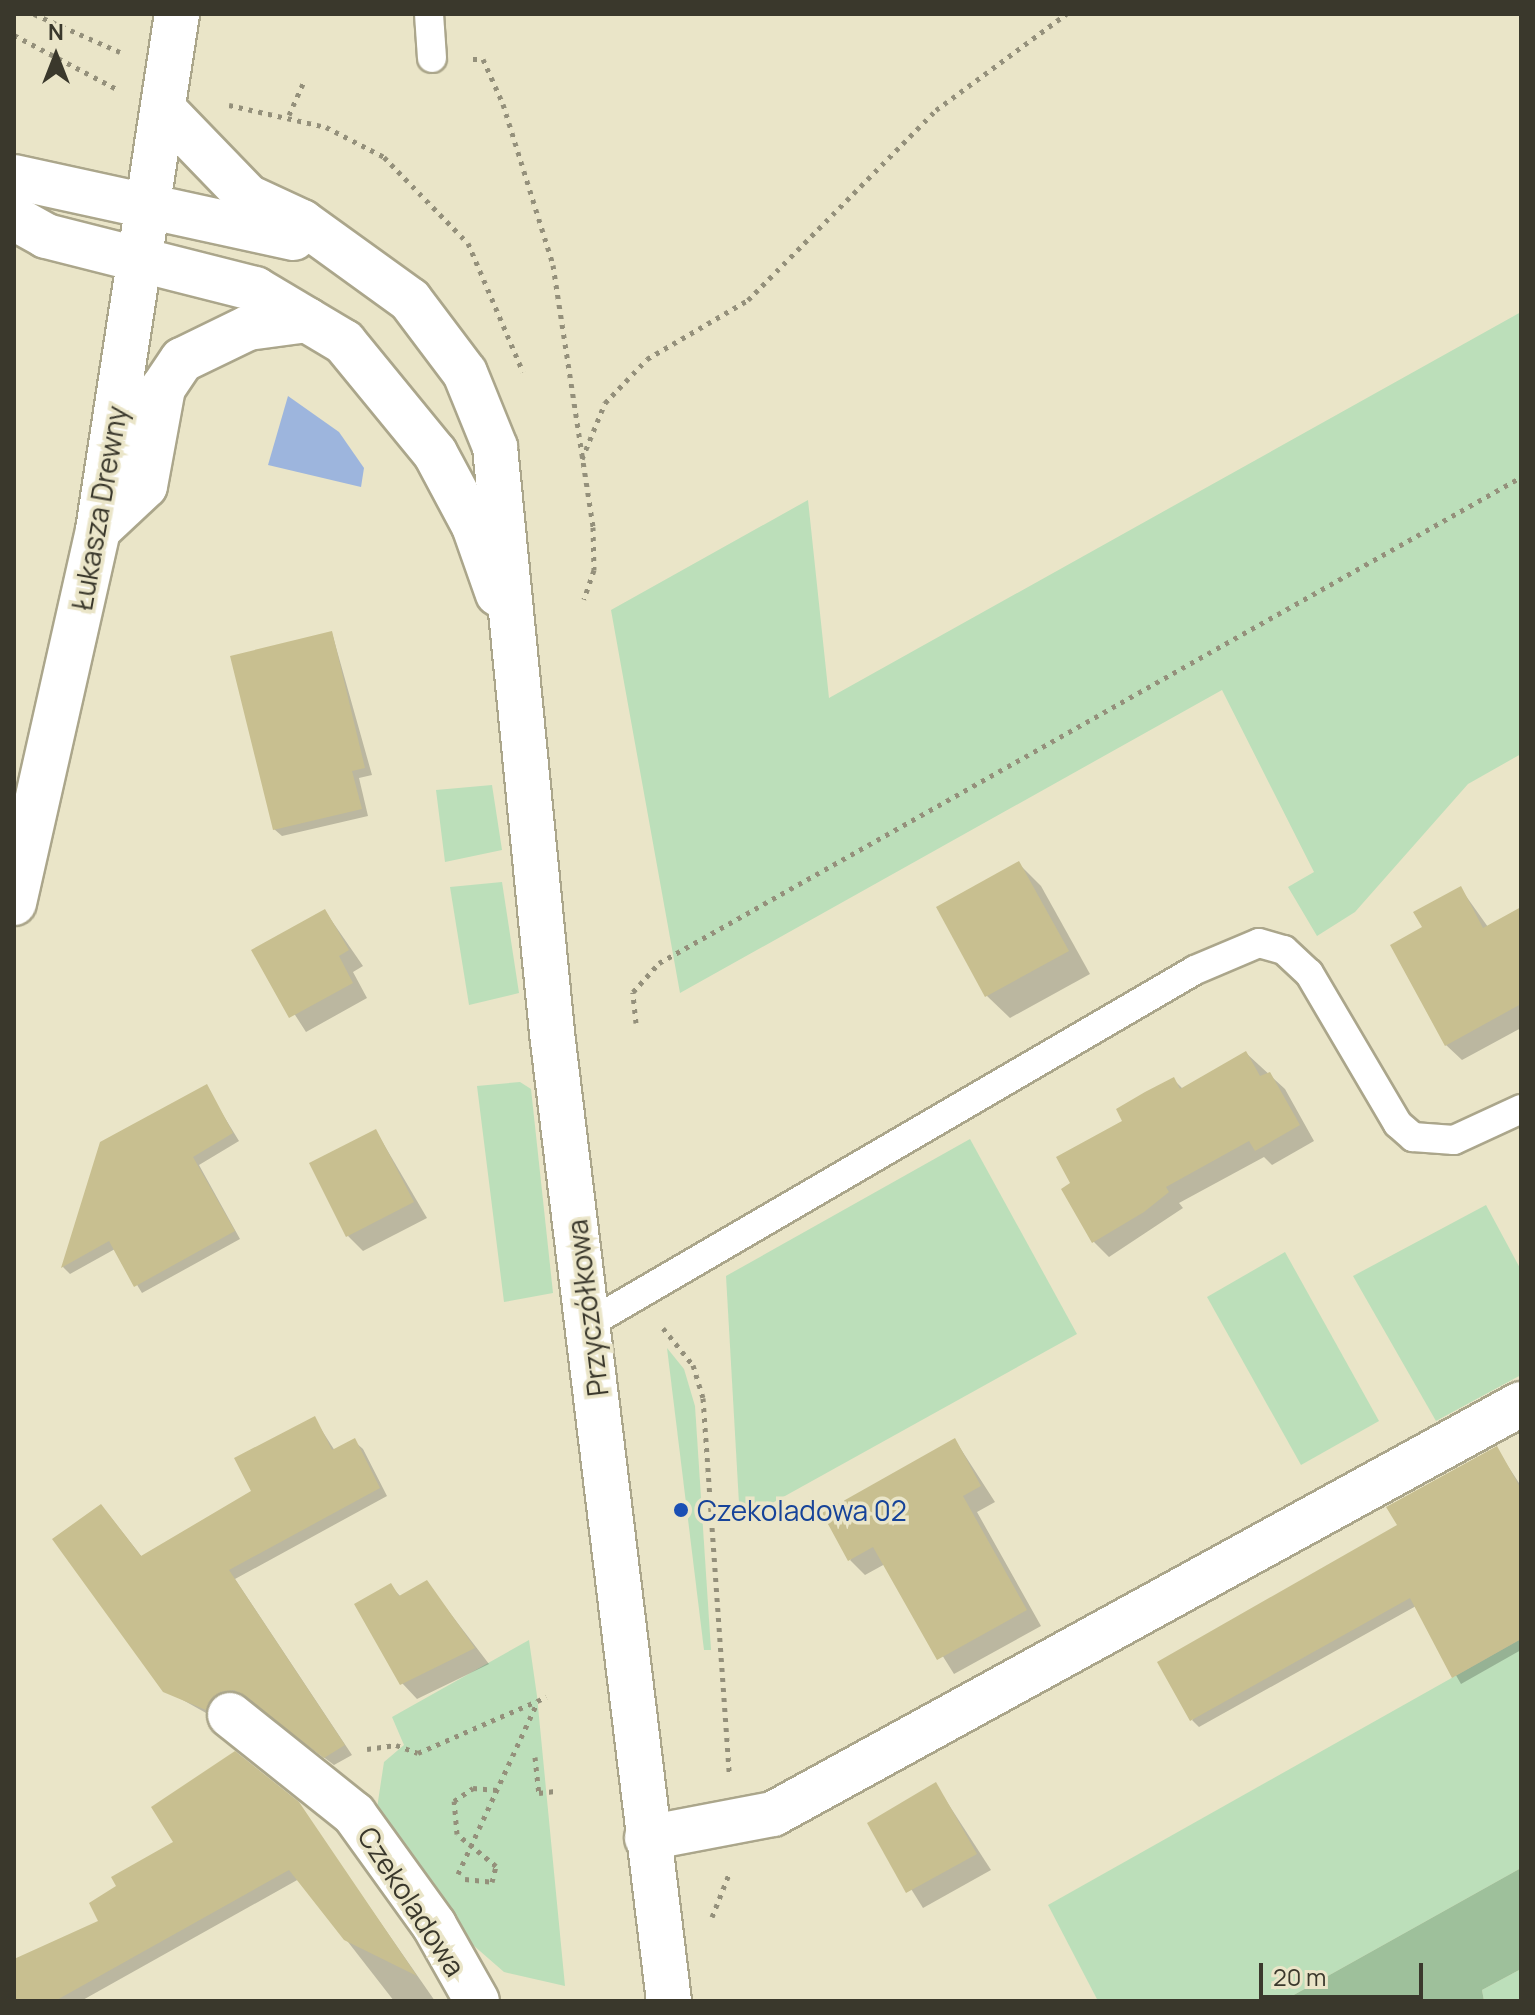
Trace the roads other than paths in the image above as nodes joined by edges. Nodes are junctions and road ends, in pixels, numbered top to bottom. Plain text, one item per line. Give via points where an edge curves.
1 (177, 14) edge
2 (429, 14) edge
3 (432, 58) road end
4 (145, 100) junction
5 (14, 177) edge
6 (149, 205) junction
7 (14, 218) edge
8 (315, 234) junction
9 (140, 261) junction
10 (307, 320) junction
11 (98, 530) junction
12 (506, 615) junction
13 (14, 903) edge
14 (1521, 1109) edge
15 (590, 1323) junction
16 (1521, 1404) edge
17 (230, 1715) dead end
18 (647, 1838) junction
19 (477, 2001) edge
20 (669, 2001) edge

1 - 4 street via 171,63
2 - 3 lane
4 - 6 street, Łukasza Drewny
4 - 8 street, Przyczółkowa via 248,197
5 - 6 street
6 - 8 street via 293,238
6 - 9 street, Łukasza Drewny
7 - 9 street, Przyczółkowa via 46,236
8 - 12 street, Przyczółkowa via 410,300 465,373 503,486
9 - 10 street, Przyczółkowa via 255,289
9 - 11 street, Łukasza Drewny
10 - 11 street via 248,328 182,360 163,388 145,486
10 - 12 street, Przyczółkowa via 373,369 435,453 474,526
11 - 13 street, Łukasza Drewny
12 - 15 street, Przyczółkowa
14 - 15 lane via 1454,1140 1413,1137 1398,1124 1309,973 1284,950 1259,943 1195,970
15 - 18 street, Przyczółkowa
16 - 18 street via 773,1814 733,1826
17 - 19 street, Czekoladowa via 354,1814 434,1925
18 - 20 street, Przyczółkowa

